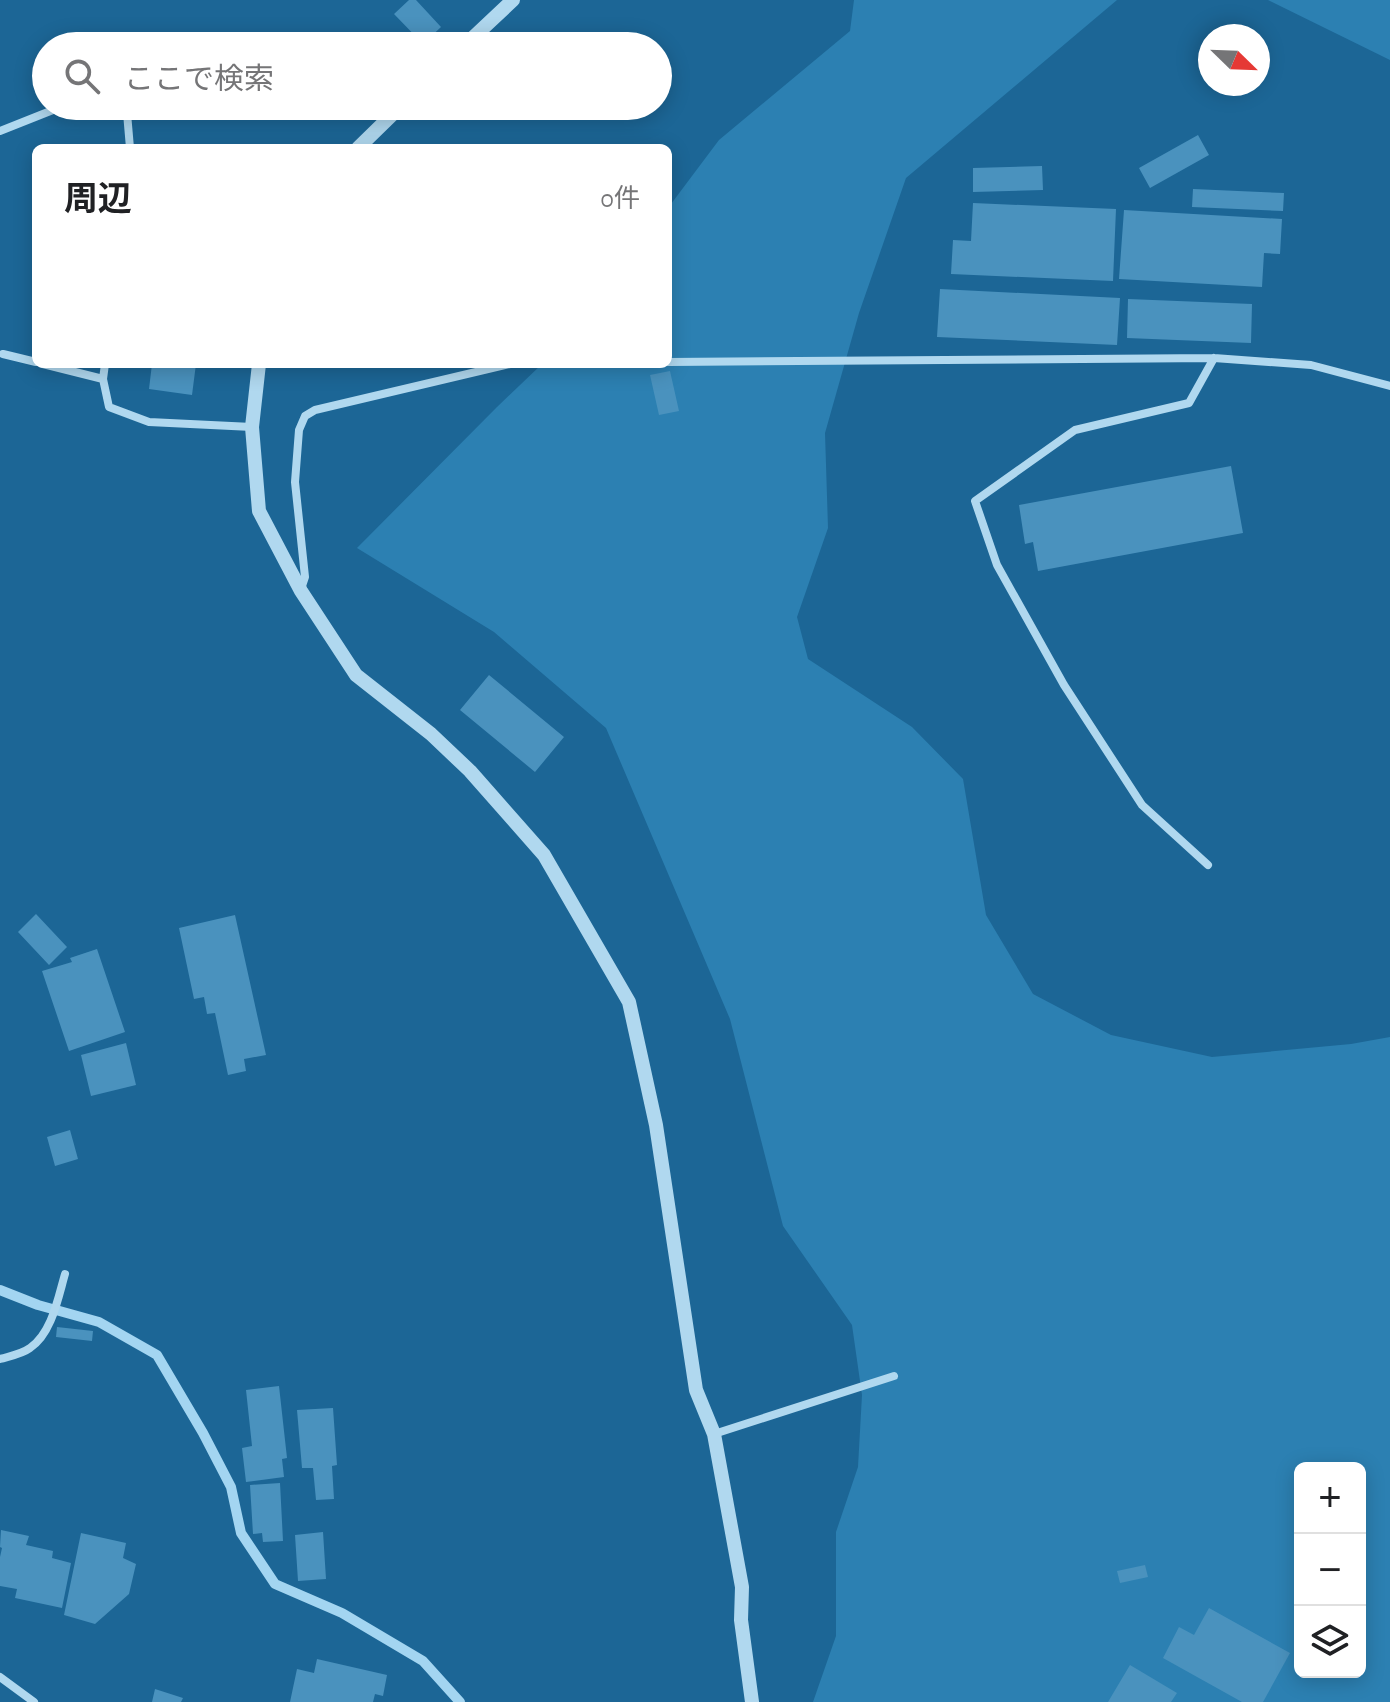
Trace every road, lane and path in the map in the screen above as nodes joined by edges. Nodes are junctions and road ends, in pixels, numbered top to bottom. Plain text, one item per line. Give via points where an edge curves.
1 (513, 0) edge
2 (479, 32) edge
3 (32, 118) edge
4 (128, 120) edge
5 (387, 120) edge
6 (0, 131) edge
7 (130, 144) edge
8 (362, 144) edge
9 (3, 354) dead end
10 (1214, 358) junction
11 (32, 361) edge
12 (672, 362) edge
13 (59, 368) edge
14 (104, 368) edge
15 (259, 368) edge
16 (493, 368) edge
17 (103, 379) junction
18 (1390, 386) edge
19 (252, 427) junction
20 (301, 591) junction
21 (1208, 865) dead end
22 (65, 1274) dead end
23 (0, 1359) edge
24 (894, 1376) dead end
25 (714, 1434) junction
26 (0, 1677) edge
27 (34, 1702) edge
28 (752, 1702) edge

1 - 2 street
3 - 6 street
4 - 7 street
5 - 8 street
9 - 11 street
10 - 12 street
10 - 18 street via 1311,365
10 - 21 street via 1189,403 1075,430 975,501 997,565 1064,685 1142,805
13 - 17 street
14 - 17 street
15 - 19 street
16 - 20 street via 305,416 295,482 305,577
17 - 19 street via 109,407 149,422
19 - 20 street via 259,511
20 - 25 street via 356,675 470,771 544,855 629,1002 656,1125 696,1390
22 - 23 street via 39,1341
24 - 25 street
25 - 28 street via 742,1587
26 - 27 street

